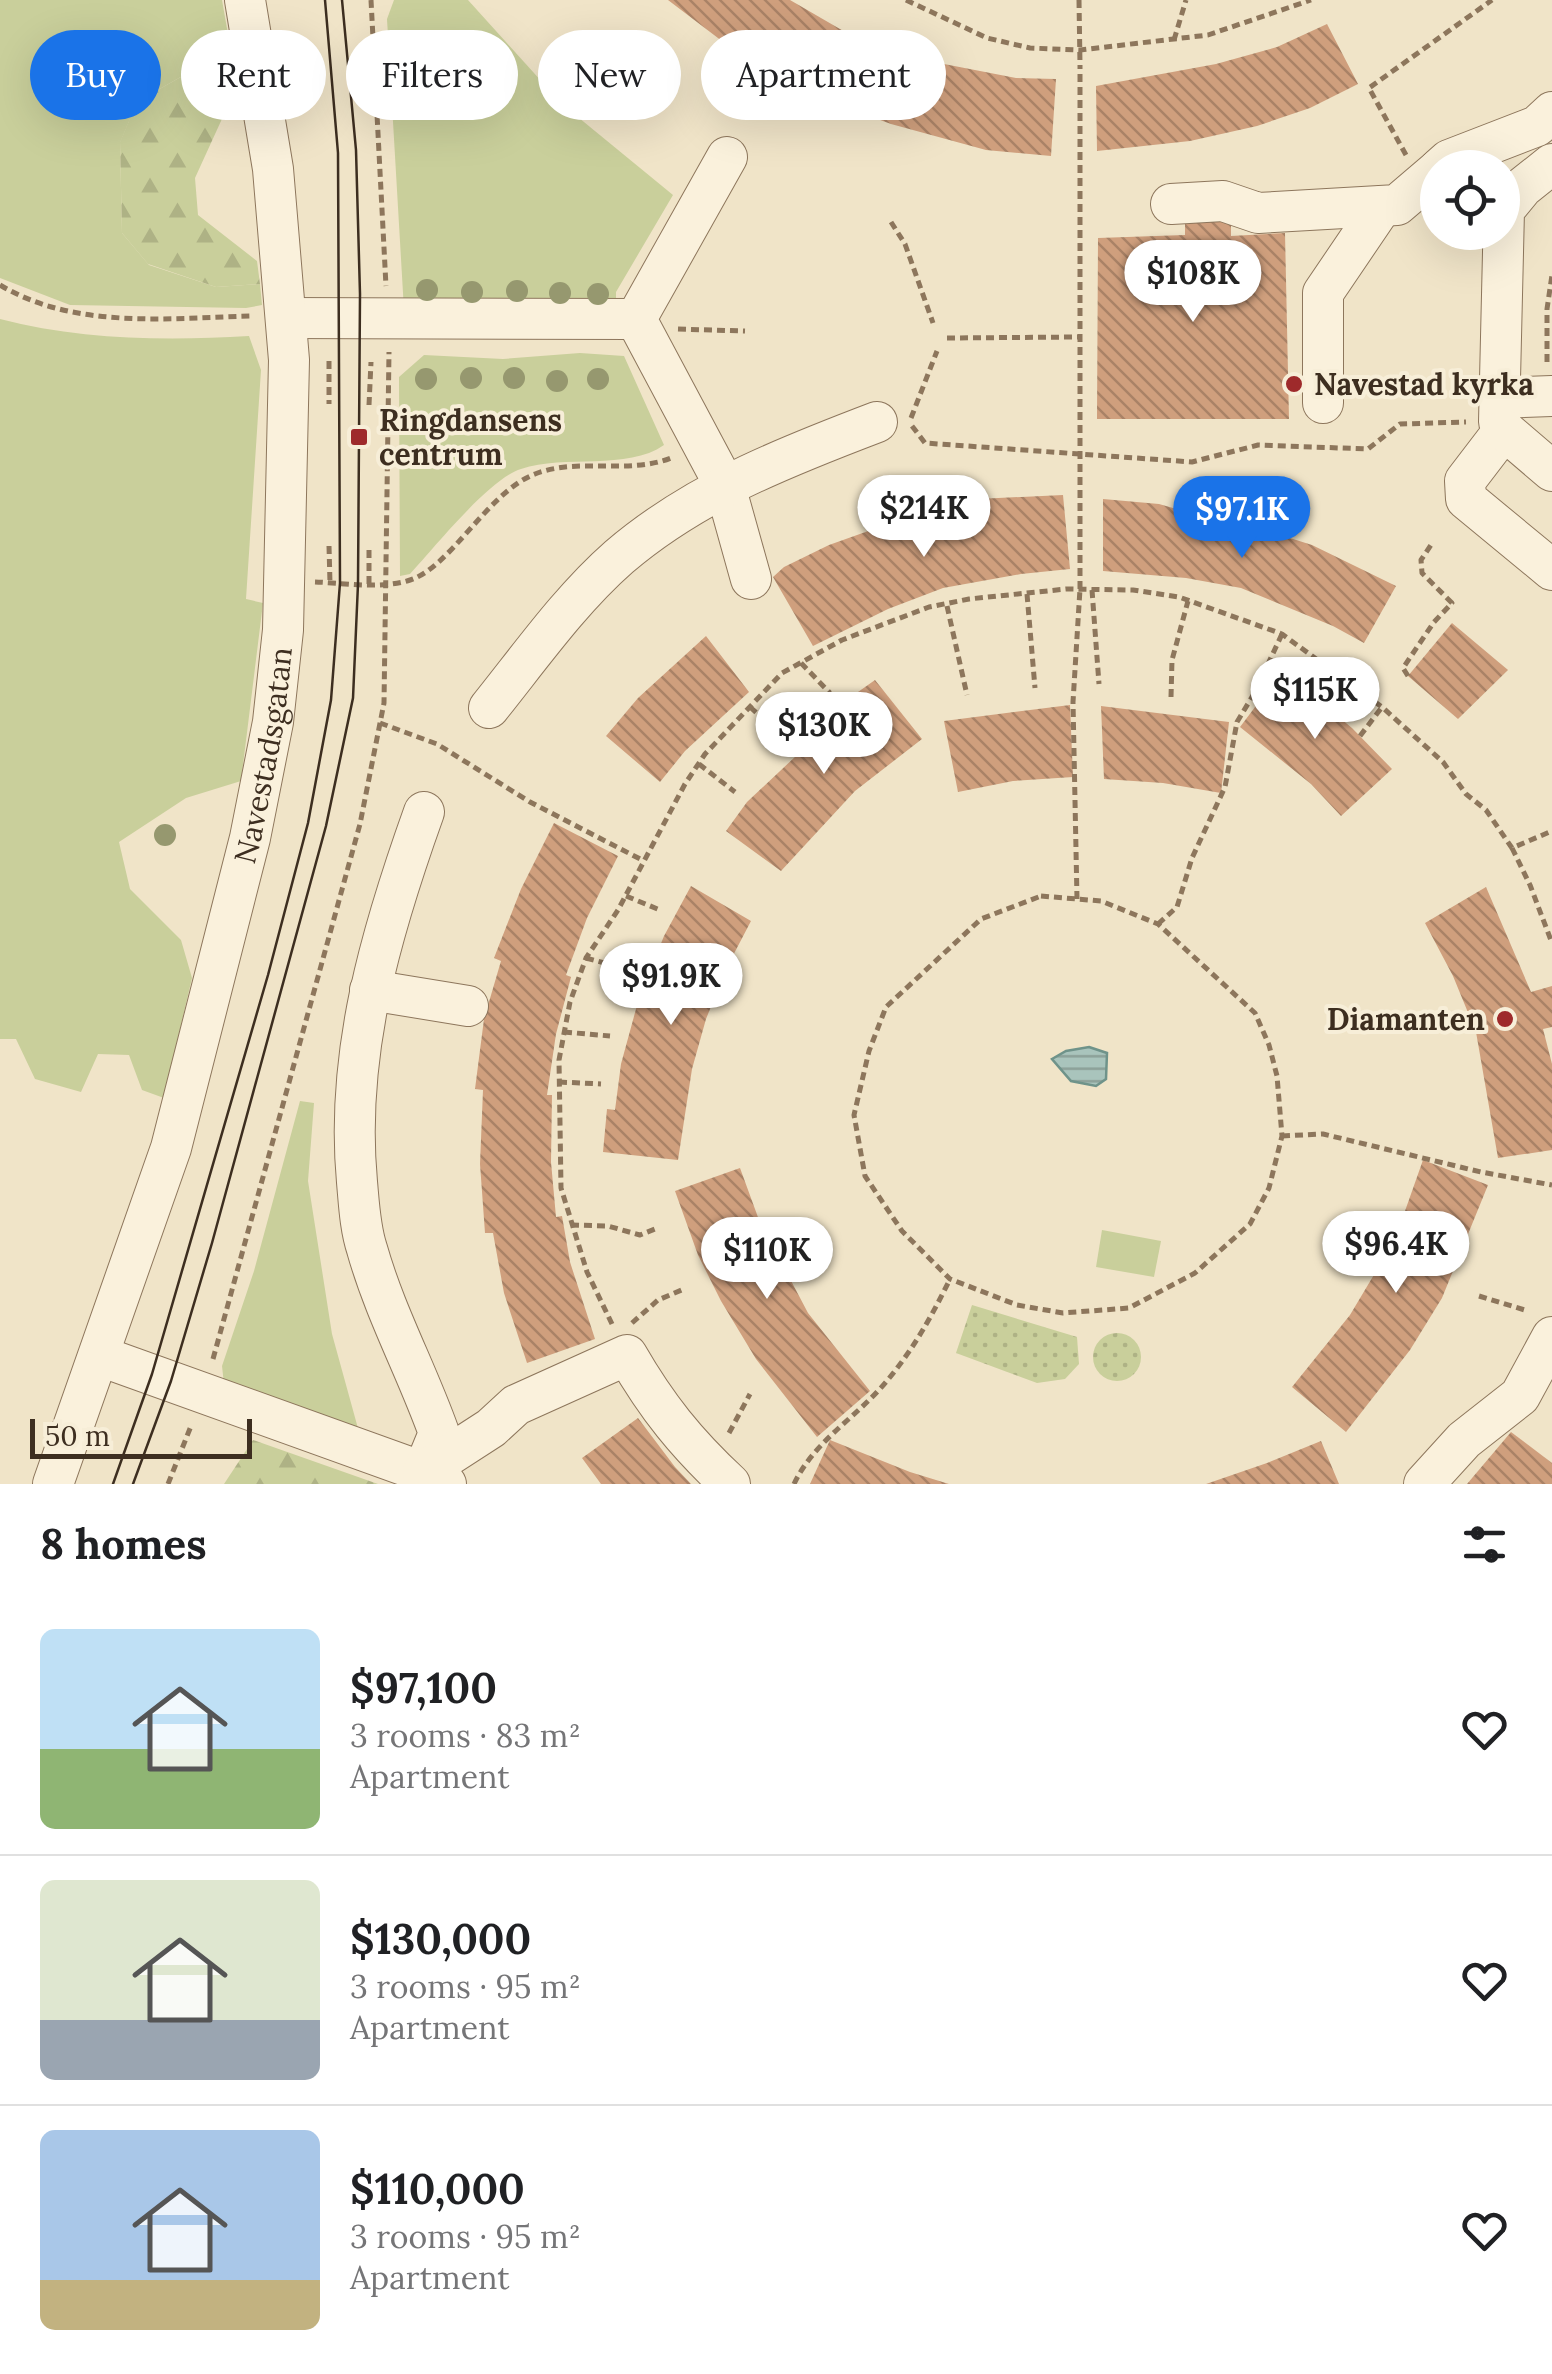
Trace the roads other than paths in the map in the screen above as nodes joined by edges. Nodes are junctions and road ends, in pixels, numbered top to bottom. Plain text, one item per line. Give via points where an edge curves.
1 (245, 0) edge
2 (1552, 112) edge
3 (1475, 150) edge
4 (728, 157) dead end
5 (1552, 164) edge
6 (1420, 185) edge
7 (1171, 204) dead end
8 (1382, 206) junction
9 (286, 318) junction
10 (636, 319) junction
11 (1550, 396) edge
12 (1323, 402) dead end
13 (1501, 417) junction
14 (876, 422) dead end
15 (1552, 471) edge
16 (726, 486) junction
17 (1552, 570) edge
18 (751, 579) dead end
19 (488, 708) dead end
20 (424, 812) dead end
21 (370, 990) junction
22 (468, 1006) dead end
23 (1543, 1325) edge
24 (100, 1356) junction
25 (721, 1475) edge
26 (435, 1478) edge
27 (53, 1484) edge
28 (1424, 1484) edge

1 - 9 street, Navestadsgatan via 273,168
2 - 3 street via 1538,126
4 - 10 street
5 - 13 street via 1504,210
6 - 8 street via 1397,205
7 - 8 street via 1222,201 1258,213
8 - 12 street via 1323,293
9 - 10 street
9 - 24 street, Navestadsgatan via 288,518 273,722 176,1129
10 - 16 street
11 - 13 street
13 - 15 street
13 - 17 street via 1465,481 1466,499
14 - 16 street
16 - 18 street
16 - 19 street via 619,557
20 - 21 street
21 - 22 street
21 - 26 street via 353,1139 358,1194 366,1246 393,1326 439,1433
23 - 28 street via 1520,1396 1464,1440
24 - 26 street
24 - 27 street, Navestadsgatan
25 - 26 street via 654,1402 627,1355 516,1405

